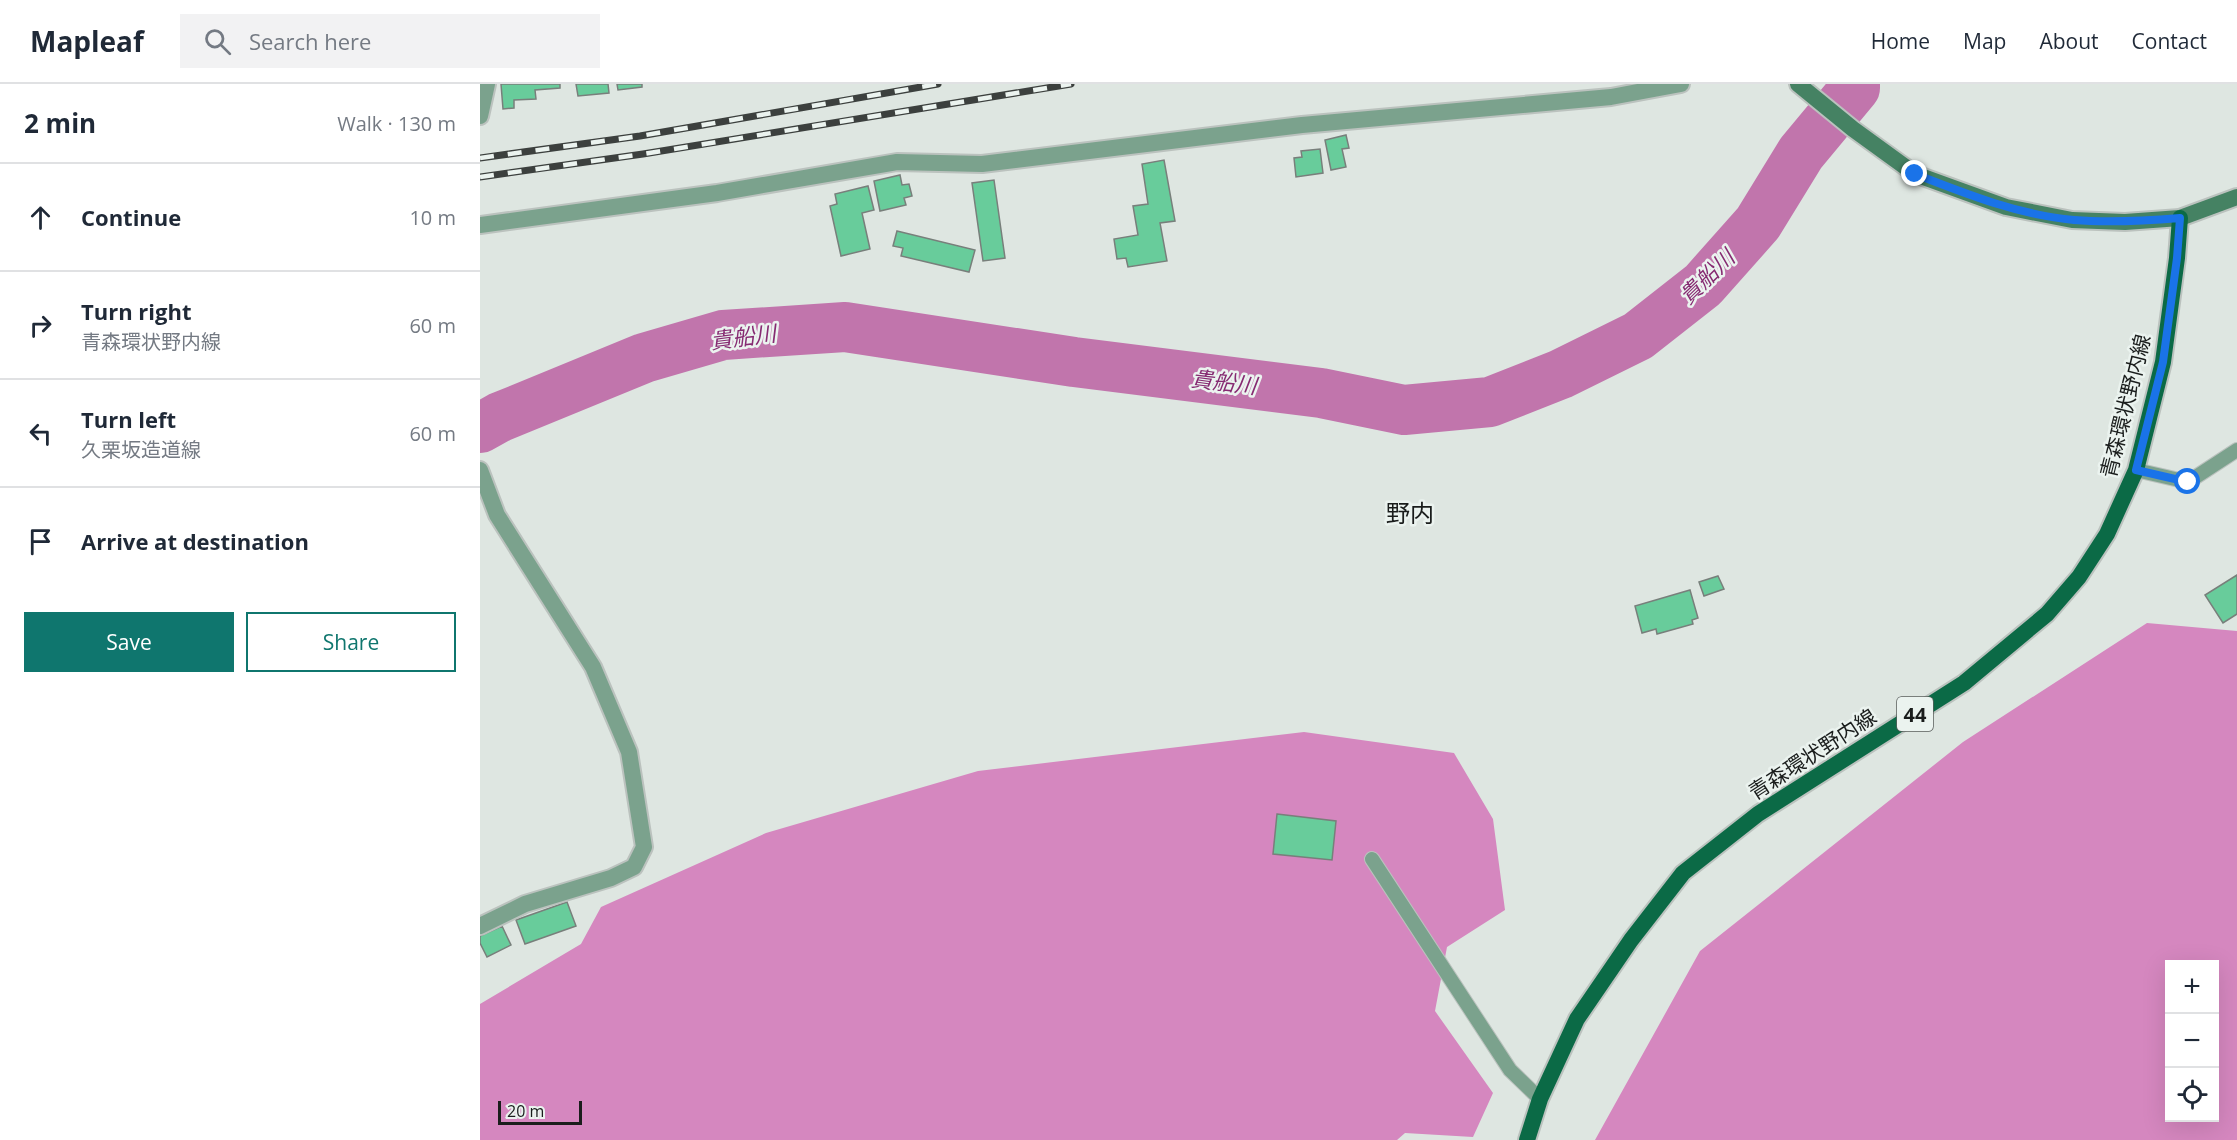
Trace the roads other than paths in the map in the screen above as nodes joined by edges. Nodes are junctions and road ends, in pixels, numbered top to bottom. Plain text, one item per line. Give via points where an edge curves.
1 (487, 84) edge
2 (1681, 84) edge
3 (1798, 84) edge
4 (480, 116) edge
5 (2237, 197) edge
6 (2180, 218) junction
7 (480, 225) edge
8 (2237, 450) edge
9 (480, 470) edge
10 (2136, 470) junction
11 (1372, 859) dead end
12 (480, 926) edge
13 (1540, 1099) junction
14 (1527, 1140) edge

1 - 4 street
2 - 7 street via 1611,97 1302,125 982,164 897,162 717,193
3 - 6 main road via 1915,174 2006,207 2072,220
5 - 6 main road
6 - 10 main road, 青森環状野内線 / 44 via 2163,362
8 - 10 lane via 2188,482
9 - 12 street via 497,516 593,667 628,752 644,847 634,867 611,878 525,904
10 - 13 main road, 青森環状野内線 / 44 via 2107,534 2079,577 2047,614 1964,683 1758,813 1683,873 1577,1019
11 - 13 lane via 1510,1070
13 - 14 main road, 青森環状野内線 / 44

